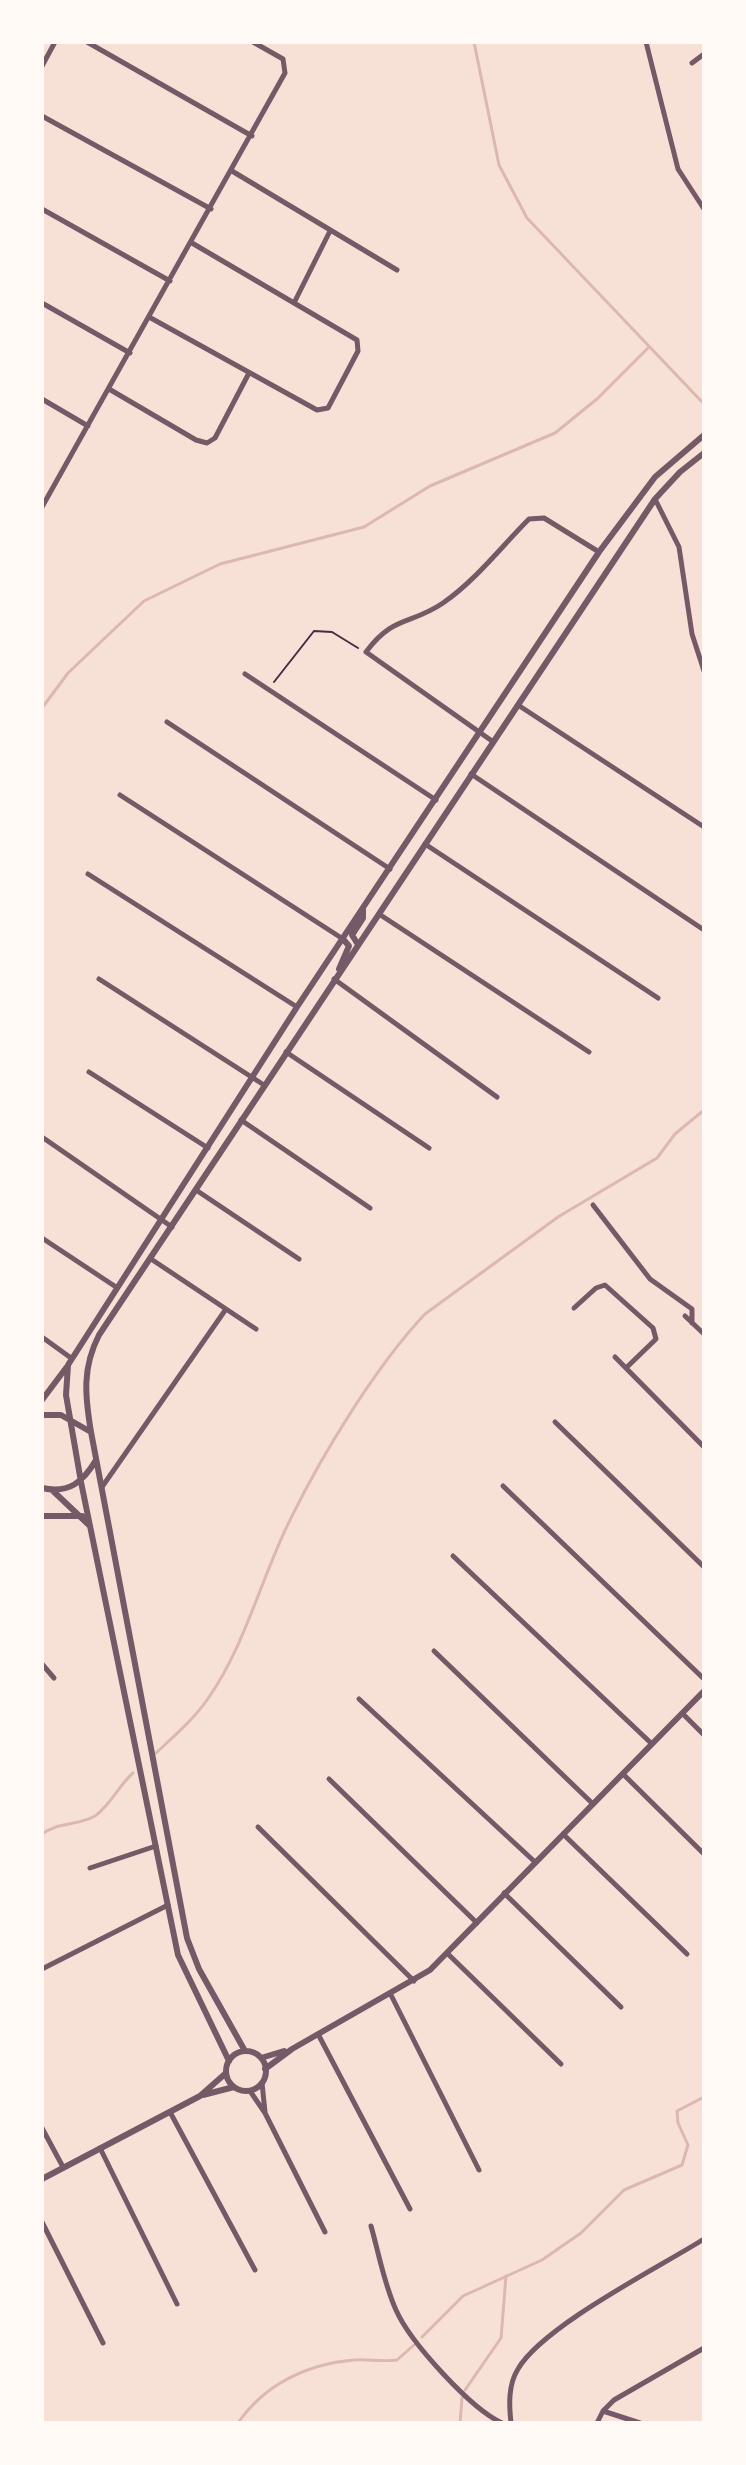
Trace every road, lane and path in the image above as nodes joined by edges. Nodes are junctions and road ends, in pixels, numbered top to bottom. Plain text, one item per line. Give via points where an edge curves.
1 (55, 42) edge
2 (87, 42) edge
3 (253, 42) edge
4 (646, 42) edge
5 (704, 54) edge
6 (692, 63) dead end
7 (42, 66) edge
8 (42, 116) edge
9 (252, 136) junction
10 (232, 171) junction
11 (42, 209) edge
12 (211, 209) junction
13 (704, 209) edge
14 (330, 231) junction
15 (192, 243) junction
16 (397, 270) dead end
17 (170, 281) junction
18 (42, 303) edge
19 (294, 303) junction
20 (149, 317) junction
21 (130, 353) junction
22 (249, 373) junction
23 (109, 389) junction
24 (42, 399) edge
25 (88, 426) junction
26 (704, 435) edge
27 (704, 453) edge
28 (45, 496) edge
29 (655, 499) junction
30 (42, 507) edge
31 (599, 552) junction
32 (366, 652) junction
33 (704, 671) edge
34 (245, 674) dead end
35 (269, 690) junction
36 (518, 705) junction
37 (167, 722) dead end
38 (481, 733) junction
39 (492, 741) junction
40 (471, 774) junction
41 (120, 795) dead end
42 (436, 800) junction
43 (704, 827) edge
44 (424, 843) junction
45 (390, 869) junction
46 (88, 874) dead end
47 (363, 909) junction
48 (377, 913) junction
49 (704, 930) edge
50 (343, 939) junction
51 (357, 943) junction
52 (336, 975) junction
53 (99, 979) dead end
54 (658, 998) dead end
55 (297, 1007) junction
56 (286, 1052) junction
57 (589, 1052) dead end
58 (89, 1072) dead end
59 (252, 1078) junction
60 (264, 1085) junction
61 (497, 1097) dead end
62 (241, 1120) junction
63 (42, 1137) edge
64 (208, 1148) junction
65 (429, 1148) dead end
66 (196, 1190) junction
67 (593, 1205) dead end
68 (370, 1208) dead end
69 (161, 1219) junction
70 (172, 1227) junction
71 (42, 1238) edge
72 (151, 1259) junction
73 (299, 1259) dead end
74 (116, 1287) junction
75 (574, 1308) dead end
76 (226, 1309) junction
77 (685, 1316) dead end
78 (692, 1323) junction
79 (256, 1329) dead end
80 (704, 1334) edge
81 (42, 1337) edge
82 (615, 1357) dead end
83 (70, 1361) junction
84 (626, 1368) junction
85 (42, 1400) edge
86 (42, 1415) edge
87 (69, 1418) junction
88 (555, 1422) dead end
89 (91, 1432) junction
90 (704, 1447) edge
91 (96, 1460) junction
92 (81, 1482) junction
93 (503, 1486) dead end
94 (42, 1488) edge
95 (101, 1488) junction
96 (52, 1490) junction
97 (42, 1516) edge
98 (82, 1516) junction
99 (92, 1527) junction
100 (453, 1556) dead end
101 (704, 1567) edge
102 (434, 1651) dead end
103 (42, 1664) edge
104 (54, 1678) dead end
105 (704, 1679) edge
106 (704, 1691) edge
107 (359, 1699) dead end
108 (683, 1714) junction
109 (704, 1735) edge
110 (652, 1744) junction
111 (623, 1774) junction
112 (329, 1779) dead end
113 (593, 1804) junction
114 (258, 1827) dead end
115 (563, 1834) junction
116 (156, 1846) junction
117 (704, 1854) edge
118 (535, 1862) junction
119 (90, 1868) dead end
120 (504, 1893) junction
121 (168, 1905) junction
122 (477, 1923) junction
123 (448, 1954) junction
124 (687, 1954) dead end
125 (42, 1969) edge
126 (415, 1982) junction
127 (391, 1995) junction
128 (621, 2007) dead end
129 (318, 2034) junction
130 (292, 2049) junction
131 (245, 2051) junction
132 (261, 2058) junction
133 (229, 2061) junction
134 (561, 2064) dead end
135 (265, 2069) junction
136 (226, 2073) junction
137 (262, 2083) junction
138 (234, 2087) junction
139 (250, 2091) junction
140 (200, 2096) junction
141 (170, 2112) junction
142 (265, 2113) junction
143 (42, 2128) edge
144 (100, 2148) junction
145 (63, 2167) junction
146 (479, 2170) dead end
147 (42, 2179) edge
148 (410, 2209) dead end
149 (42, 2222) edge
150 (371, 2226) dead end
151 (325, 2232) dead end
152 (704, 2239) edge
153 (255, 2270) dead end
154 (177, 2304) dead end
155 (103, 2343) dead end
156 (704, 2348) edge
157 (603, 2411) junction
158 (502, 2423) edge
159 (511, 2423) edge
160 (597, 2423) edge
161 (640, 2423) edge

1 - 7 street
2 - 9 street
3 - 9 street via 283,59 285,73
4 - 13 street via 678,169
5 - 6 street
8 - 12 street
9 - 10 street
10 - 12 street
10 - 14 street
11 - 17 street
12 - 15 street
14 - 16 street
14 - 19 street
15 - 17 street
15 - 19 street
17 - 20 street
18 - 21 street
19 - 22 street via 355,338 358,351 325,410
20 - 21 street
20 - 22 street
21 - 23 street
22 - 23 street via 215,438 207,443
23 - 25 street
24 - 25 street
25 - 28 street
26 - 31 street via 655,477
27 - 29 street
28 - 30 street
29 - 33 street via 679,547 692,634
29 - 36 street
31 - 32 street via 544,518 529,519 464,586 433,609 383,630
31 - 38 street
32 - 35 path via 332,632 314,631
32 - 38 street
34 - 35 street
35 - 42 street
36 - 39 street
36 - 43 street
37 - 45 street
38 - 39 street
38 - 42 street
39 - 40 street
40 - 44 street
40 - 49 street
41 - 50 street
42 - 45 street
44 - 48 street
44 - 54 street
45 - 47 street
46 - 55 street
47 - 50 street
47 - 51 street via 352,935
48 - 51 street
48 - 57 street
50 - 52 street via 349,946
50 - 55 street
51 - 52 street
52 - 56 street
52 - 61 street
53 - 59 street
55 - 59 street
56 - 60 street
56 - 65 street
58 - 64 street
59 - 60 street
59 - 64 street
60 - 62 street
62 - 66 street
62 - 68 street
63 - 69 street
64 - 69 street
66 - 70 street
66 - 73 street
67 - 78 street via 650,1279 692,1309
69 - 70 street
69 - 74 street
70 - 72 street
71 - 74 street
72 - 76 street
72 - 89 street via 92,1348 84,1387
74 - 83 street
75 - 84 street via 605,1285 653,1328 656,1339
76 - 79 street
76 - 95 street
77 - 78 street
78 - 80 street
81 - 83 street
82 - 84 street
83 - 85 street
83 - 87 street
84 - 90 street
86 - 87 street
87 - 89 street
87 - 92 street
88 - 101 street
89 - 91 street
91 - 92 street
91 - 95 street
92 - 96 street
92 - 99 street
93 - 105 street
94 - 96 street
95 - 131 street via 187,1938
96 - 98 street
97 - 98 street
98 - 99 street
99 - 116 street
100 - 110 street
102 - 113 street
103 - 104 street
106 - 108 street
107 - 118 street
108 - 109 street
108 - 110 street
110 - 111 street
111 - 113 street
111 - 117 street
112 - 122 street
113 - 115 street
114 - 126 street
115 - 118 street
115 - 124 street
116 - 119 street
116 - 121 street
118 - 120 street
120 - 122 street
120 - 128 street
121 - 125 street
121 - 133 street via 181,1963
122 - 123 street
123 - 126 street
123 - 134 street
126 - 127 street
127 - 129 street
127 - 146 street
129 - 130 street
129 - 148 street
130 - 132 street
130 - 135 street
131 - 132 street
131 - 133 street
132 - 135 street
133 - 136 street
135 - 137 street
136 - 138 street
136 - 140 street
137 - 139 street
137 - 142 street
138 - 139 street
138 - 140 street
139 - 142 street
140 - 141 street
141 - 144 street
141 - 153 street
142 - 151 street
143 - 145 street
144 - 145 street
144 - 154 street
145 - 147 street
149 - 155 street
150 - 158 street via 405,2328 477,2408
152 - 159 street via 541,2342 517,2370 509,2405
156 - 157 street
157 - 160 street
157 - 161 street

